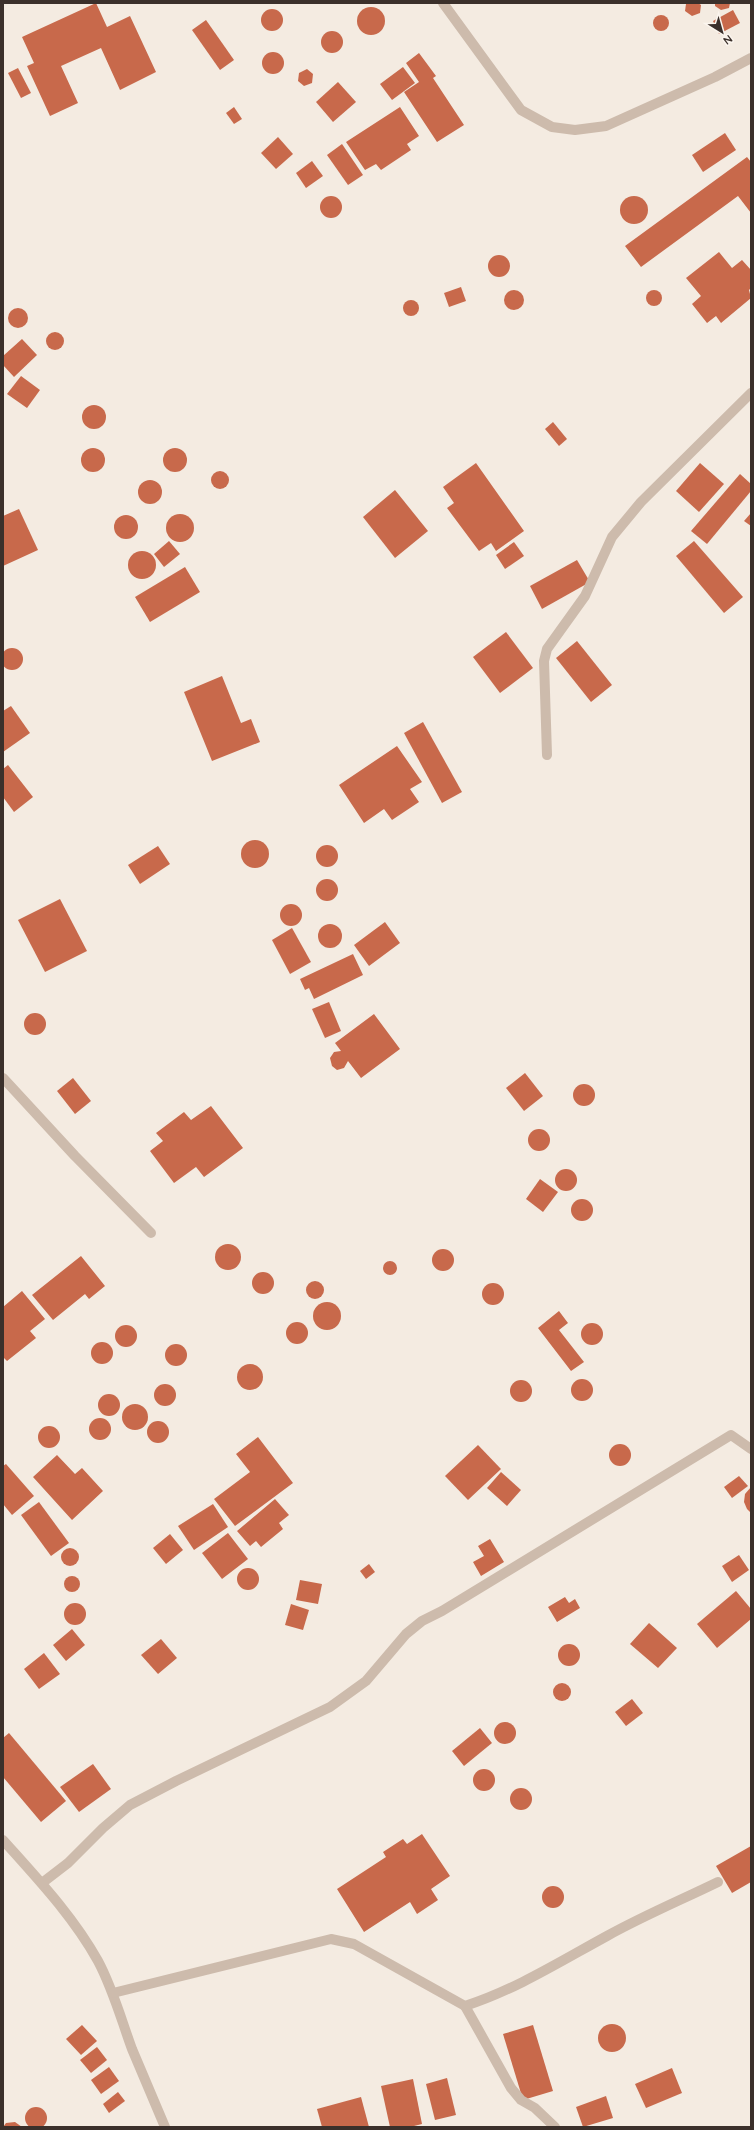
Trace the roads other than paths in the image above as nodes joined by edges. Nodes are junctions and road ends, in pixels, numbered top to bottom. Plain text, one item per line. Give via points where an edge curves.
1 (443, 3) edge
2 (751, 58) edge
3 (751, 393) edge
4 (547, 755) dead end
5 (3, 1078) edge
6 (151, 1233) dead end
7 (751, 1449) edge
8 (3, 1840) edge
9 (718, 1882) dead end
10 (42, 1883) junction
11 (112, 1993) junction
12 (465, 2006) junction
13 (165, 2127) edge
14 (555, 2127) edge

1 - 2 street via 521,110 552,127 574,130 606,126
3 - 4 street via 641,502 612,537 580,606 547,649 544,661
5 - 6 street
7 - 10 street via 731,1435 422,1621 406,1634 366,1681 330,1707 130,1805 68,1863
8 - 10 street
9 - 12 street via 608,1935 516,1985
10 - 11 street via 76,1926 98,1961
11 - 12 street via 330,1939 354,1944
11 - 13 street
12 - 14 street via 511,2088 521,2100 535,2108

